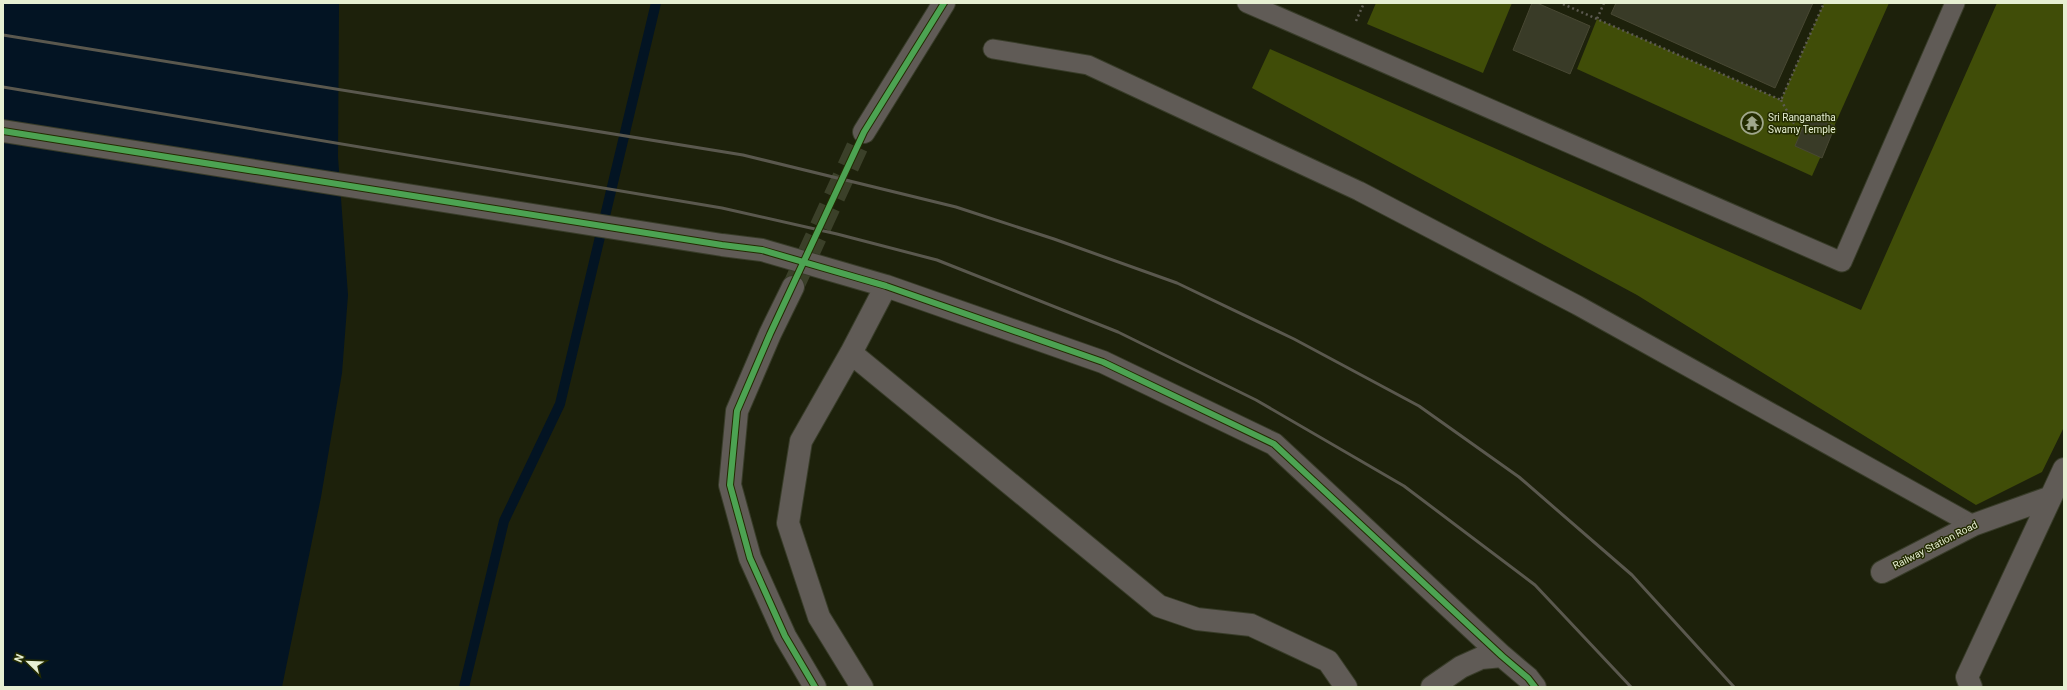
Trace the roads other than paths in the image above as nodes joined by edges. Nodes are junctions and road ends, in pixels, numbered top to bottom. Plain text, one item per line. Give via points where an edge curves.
1 (944, 3) edge
2 (1247, 3) edge
3 (1955, 3) edge
4 (993, 49) dead end
5 (3, 131) edge
6 (864, 132) tunnel mouth
7 (886, 286) junction
8 (793, 287) tunnel mouth
9 (850, 353) junction
10 (2064, 469) edge
11 (2052, 497) junction
12 (1973, 525) junction
13 (1882, 572) dead end
14 (1502, 656) junction
15 (815, 687) edge
16 (862, 687) edge
17 (1346, 687) edge
18 (1432, 687) edge
19 (1535, 687) edge
20 (1971, 687) edge

1 - 6 street
2 - 3 lane via 1842,262
4 - 12 lane via 1088,65 1359,191 1577,305
5 - 7 street via 762,250
7 - 9 street
7 - 14 street via 1103,362 1274,444
8 - 15 street via 737,411 730,485 750,558 785,636
9 - 16 street via 801,441 788,523 819,617
9 - 17 street via 1159,606 1197,619 1251,626 1328,661
10 - 11 street
11 - 12 street, Railway Station Road
11 - 20 street via 1967,677
12 - 13 street, Railway Station Road
14 - 18 street via 1481,658 1461,667
14 - 19 street

